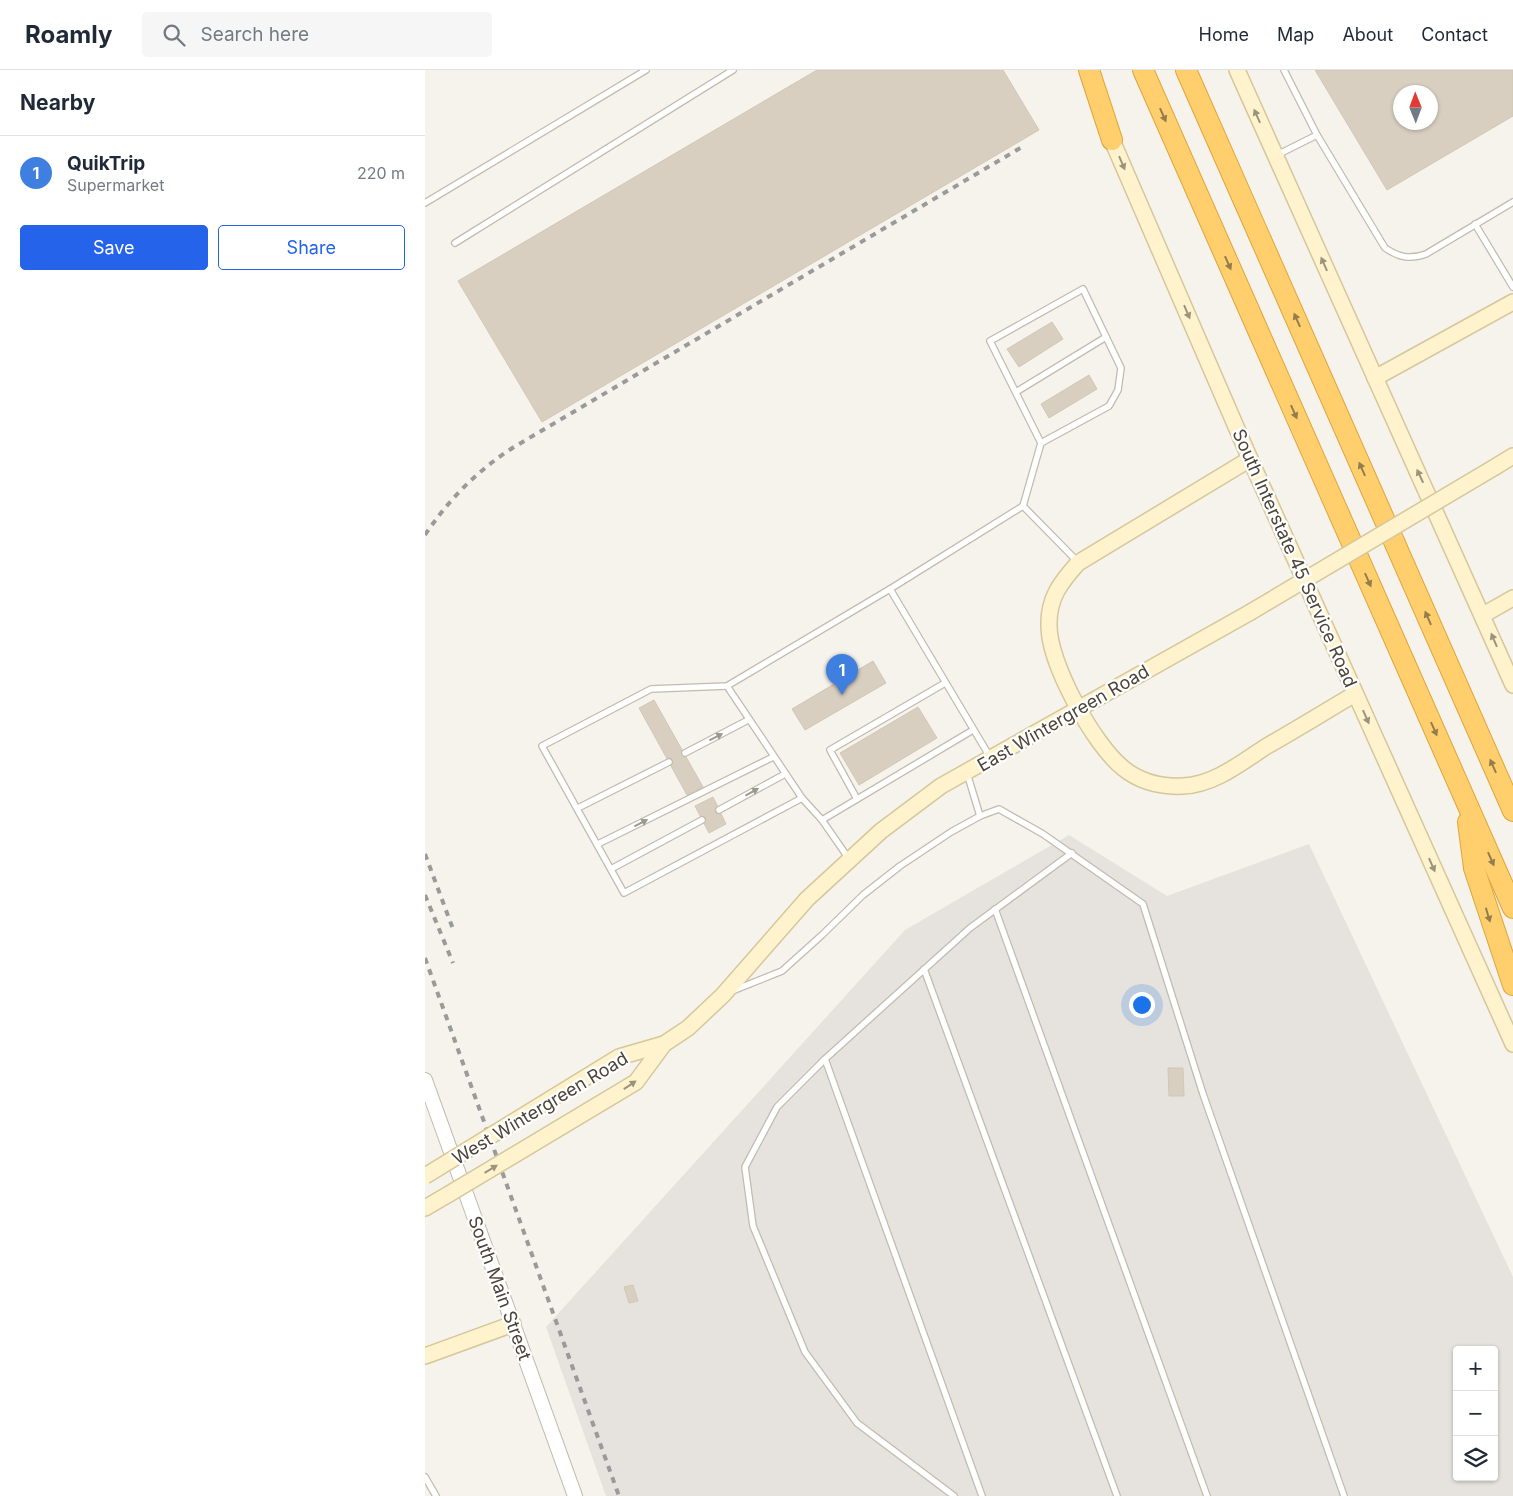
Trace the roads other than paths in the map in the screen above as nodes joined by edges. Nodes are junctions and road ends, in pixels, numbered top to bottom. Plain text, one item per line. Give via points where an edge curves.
1 (646, 70) edge
2 (733, 70) edge
3 (1082, 70) edge
4 (1089, 70) edge
5 (1143, 70) edge
6 (1186, 70) edge
7 (1237, 70) edge
8 (1284, 70) edge
9 (1317, 135) junction
10 (1112, 140) junction
11 (1275, 156) junction
12 (1513, 202) edge
13 (425, 203) edge
14 (1475, 224) junction
15 (455, 243) dead end
16 (1513, 287) edge
17 (1513, 302) edge
18 (1106, 337) junction
19 (1375, 378) junction
20 (1016, 392) junction
21 (1041, 443) junction
22 (1513, 456) edge
23 (1250, 459) junction
24 (1023, 506) junction
25 (1078, 562) junction
26 (890, 589) junction
27 (1513, 598) edge
28 (1483, 615) junction
29 (1512, 680) edge
30 (945, 683) junction
31 (727, 686) junction
32 (1355, 694) junction
33 (1079, 707) junction
34 (748, 720) junction
35 (973, 730) junction
36 (685, 753) dead end
37 (773, 757) junction
38 (992, 760) junction
39 (669, 762) dead end
40 (967, 773) junction
41 (785, 774) junction
42 (801, 798) junction
43 (1464, 798) junction
44 (857, 799) junction
45 (578, 808) junction
46 (719, 810) dead end
47 (1513, 811) edge
48 (980, 816) junction
49 (702, 820) dead end
50 (822, 820) junction
51 (598, 844) junction
52 (1072, 853) junction
53 (849, 859) junction
54 (611, 869) junction
55 (1513, 908) edge
56 (995, 909) junction
57 (925, 969) junction
58 (1513, 985) edge
59 (723, 995) junction
60 (664, 1044) junction
61 (1513, 1044) edge
62 (825, 1059) junction
63 (425, 1080) edge
64 (425, 1176) edge
65 (425, 1208) edge
66 (513, 1324) junction
67 (425, 1356) edge
68 (425, 1476) edge
69 (436, 1496) edge
70 (575, 1496) edge
71 (954, 1496) edge
72 (982, 1496) edge
73 (1117, 1496) edge
74 (1207, 1496) edge
75 (1344, 1496) edge

1 - 13 lane
2 - 15 lane
3 - 10 main road, South Interstate 45 Service Road
4 - 10 highway
5 -> 43 highway
47 -> 6 highway
11 -> 7 main road
8 - 9 lane
9 - 11 lane
9 - 14 lane via 1385,248 1397,256 1413,258 1425,254
10 -> 23 main road, South Interstate 45 Service Road
19 -> 11 main road
12 - 14 lane
14 - 16 lane
17 - 19 main road
18 - 20 lane
18 - 20 lane via 1083,289 990,341
18 - 21 lane via 1121,368 1118,390 1109,406
28 -> 19 main road
20 - 21 lane
21 - 24 lane
22 - 33 main road, East Wintergreen Road, bridge via 1249,613
23 - 25 main road
23 - 32 main road, South Interstate 45 Service Road
24 - 25 lane
24 - 26 lane
25 - 33 main road via 1054,592 1049,624 1050,643 1062,676
26 - 30 lane
26 - 31 lane
27 - 28 main road
29 -> 28 main road
30 - 35 lane
30 - 44 lane via 830,750
31 - 34 lane
31 - 45 lane via 651,689 542,746
32 - 33 main road via 1222,774 1185,786 1159,785 1124,769 1106,750
32 -> 61 main road, South Interstate 45 Service Road
33 - 38 main road, East Wintergreen Road
36 -> 34 lane
34 - 37 lane
35 - 38 lane
35 - 44 lane
37 - 41 lane
51 -> 37 lane
38 - 40 main road, East Wintergreen Road
39 - 45 lane
40 - 48 lane
40 - 53 main road, East Wintergreen Road via 934,792
41 - 42 lane
46 -> 41 lane
42 - 50 lane
42 - 54 lane via 624,893
43 -> 55 highway
43 -> 58 highway via 1474,868
44 - 50 lane
45 - 51 lane
48 - 52 lane via 999,810
48 - 59 lane via 936,842 863,894 782,971
49 - 54 lane
50 - 53 lane
51 - 54 lane
52 - 56 lane
52 - 75 lane via 1143,904 1203,1094
53 - 59 main road, East Wintergreen Road via 807,899
56 - 57 lane
56 - 74 lane
57 - 62 lane
57 - 73 lane
59 - 60 main road, East Wintergreen Road via 688,1028
60 - 64 main road, West Wintergreen Road, bridge via 619,1057
65 -> 60 main road, West Wintergreen Road, bridge via 636,1082
62 - 71 lane via 777,1107 745,1167 753,1226 805,1352 851,1415 857,1423
62 - 72 lane
63 - 66 street, South Main Street
66 - 67 main road
66 - 70 street, South Main Street
68 - 69 lane

